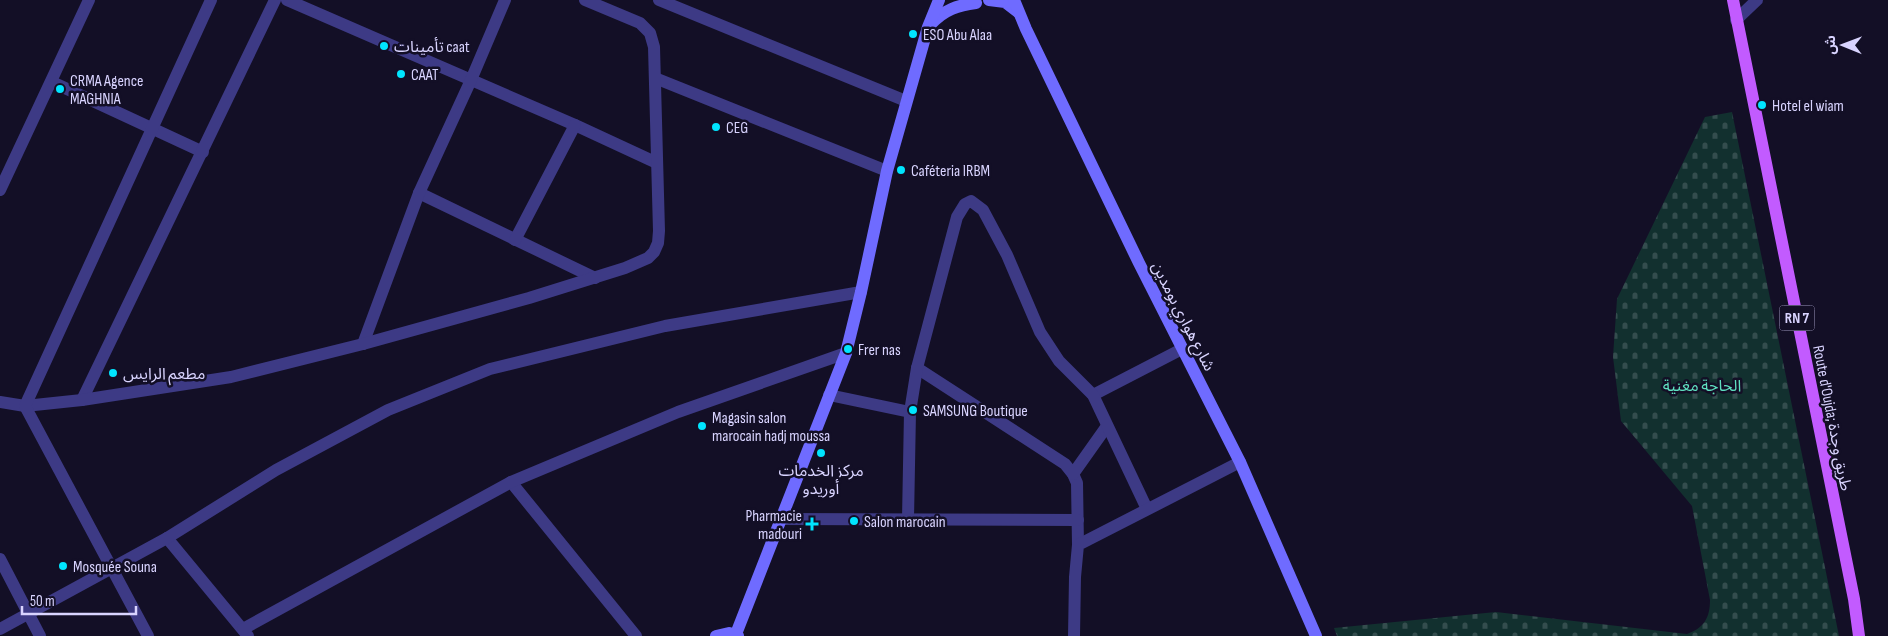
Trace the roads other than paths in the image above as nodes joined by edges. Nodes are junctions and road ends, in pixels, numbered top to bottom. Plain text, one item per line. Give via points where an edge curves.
1 (89, 0) edge
2 (211, 0) edge
3 (276, 0) edge
4 (287, 0) edge
5 (505, 0) edge
6 (585, 0) edge
7 (659, 0) edge
8 (939, 0) edge
9 (1733, 0) edge
10 (1757, 0) edge
11 (980, 1) edge
12 (614, 6) edge
13 (1016, 6) edge
14 (1736, 20) junction
15 (928, 27) junction
16 (655, 78) junction
17 (471, 80) junction
18 (52, 82) junction
19 (906, 101) junction
20 (575, 124) junction
21 (151, 129) junction
22 (203, 152) junction
23 (658, 164) junction
24 (887, 171) junction
25 (0, 190) edge
26 (419, 193) junction
27 (515, 240) junction
28 (595, 278) junction
29 (861, 292) junction
30 (363, 344) junction
31 (1182, 349) junction
32 (846, 353) junction
33 (917, 368) junction
34 (829, 395) junction
35 (1093, 395) junction
36 (82, 400) junction
37 (0, 402) edge
38 (25, 406) junction
39 (910, 412) junction
40 (1107, 426) junction
41 (1240, 462) junction
42 (1073, 474) junction
43 (512, 482) junction
44 (1147, 509) junction
45 (781, 519) junction
46 (908, 519) junction
47 (1078, 520) junction
48 (167, 538) junction
49 (1078, 545) junction
50 (0, 559) edge
51 (111, 569) junction
52 (28, 614) junction
53 (0, 630) edge
54 (246, 632) edge
55 (737, 635) edge
56 (40, 636) edge
57 (148, 636) edge
58 (636, 636) edge
59 (716, 636) edge
60 (1074, 636) edge
61 (1316, 636) edge
62 (1859, 636) edge

1 - 18 street
2 - 21 street
3 - 22 street
4 - 17 street
5 - 17 street
6 - 12 street
7 - 19 street
8 - 15 street
9 - 14 main road, Route d'Oujda; طريق وجدة / RN 7
10 - 14 street
11 - 13 street
11 - 15 street via 949,9
12 - 16 street via 650,33
13 - 31 street, شارع هواري بومدين
14 - 62 main road, Route d'Oujda; طريق وجدة / RN 7
15 - 19 street
16 - 23 street
16 - 24 street
17 - 20 street
17 - 26 street
18 - 21 street
18 - 25 street
19 - 24 street
20 - 23 street
20 - 27 street
21 - 22 street
21 - 38 street
22 - 36 street
23 - 28 street via 659,230 654,252 648,258
24 - 29 street
26 - 27 street
26 - 30 street
27 - 28 street
28 - 30 street
29 - 32 street
29 - 48 street via 665,326 490,369 388,410 276,470
30 - 36 street via 230,377
31 - 35 street
31 - 41 street, شارع هواري بومدين
32 - 34 street
32 - 43 street via 678,412
33 - 35 street via 957,217 965,204 971,201 983,210 1007,255 1040,332 1059,361
33 - 39 street
33 - 42 street via 1065,464
34 - 39 street
34 - 45 street
35 - 40 street
36 - 38 street
37 - 38 street
38 - 51 street
39 - 46 street
40 - 42 street
40 - 44 street
41 - 44 street
41 - 61 street, شارع هواري بومدين
42 - 47 street via 1077,482
43 - 54 street
43 - 58 street
44 - 49 street
45 - 46 street
45 - 55 street
46 - 47 street
47 - 49 street
48 - 51 street
48 - 54 street
49 - 60 street
50 - 52 street
51 - 52 street
51 - 57 street
52 - 53 street
52 - 56 street
55 - 59 street

